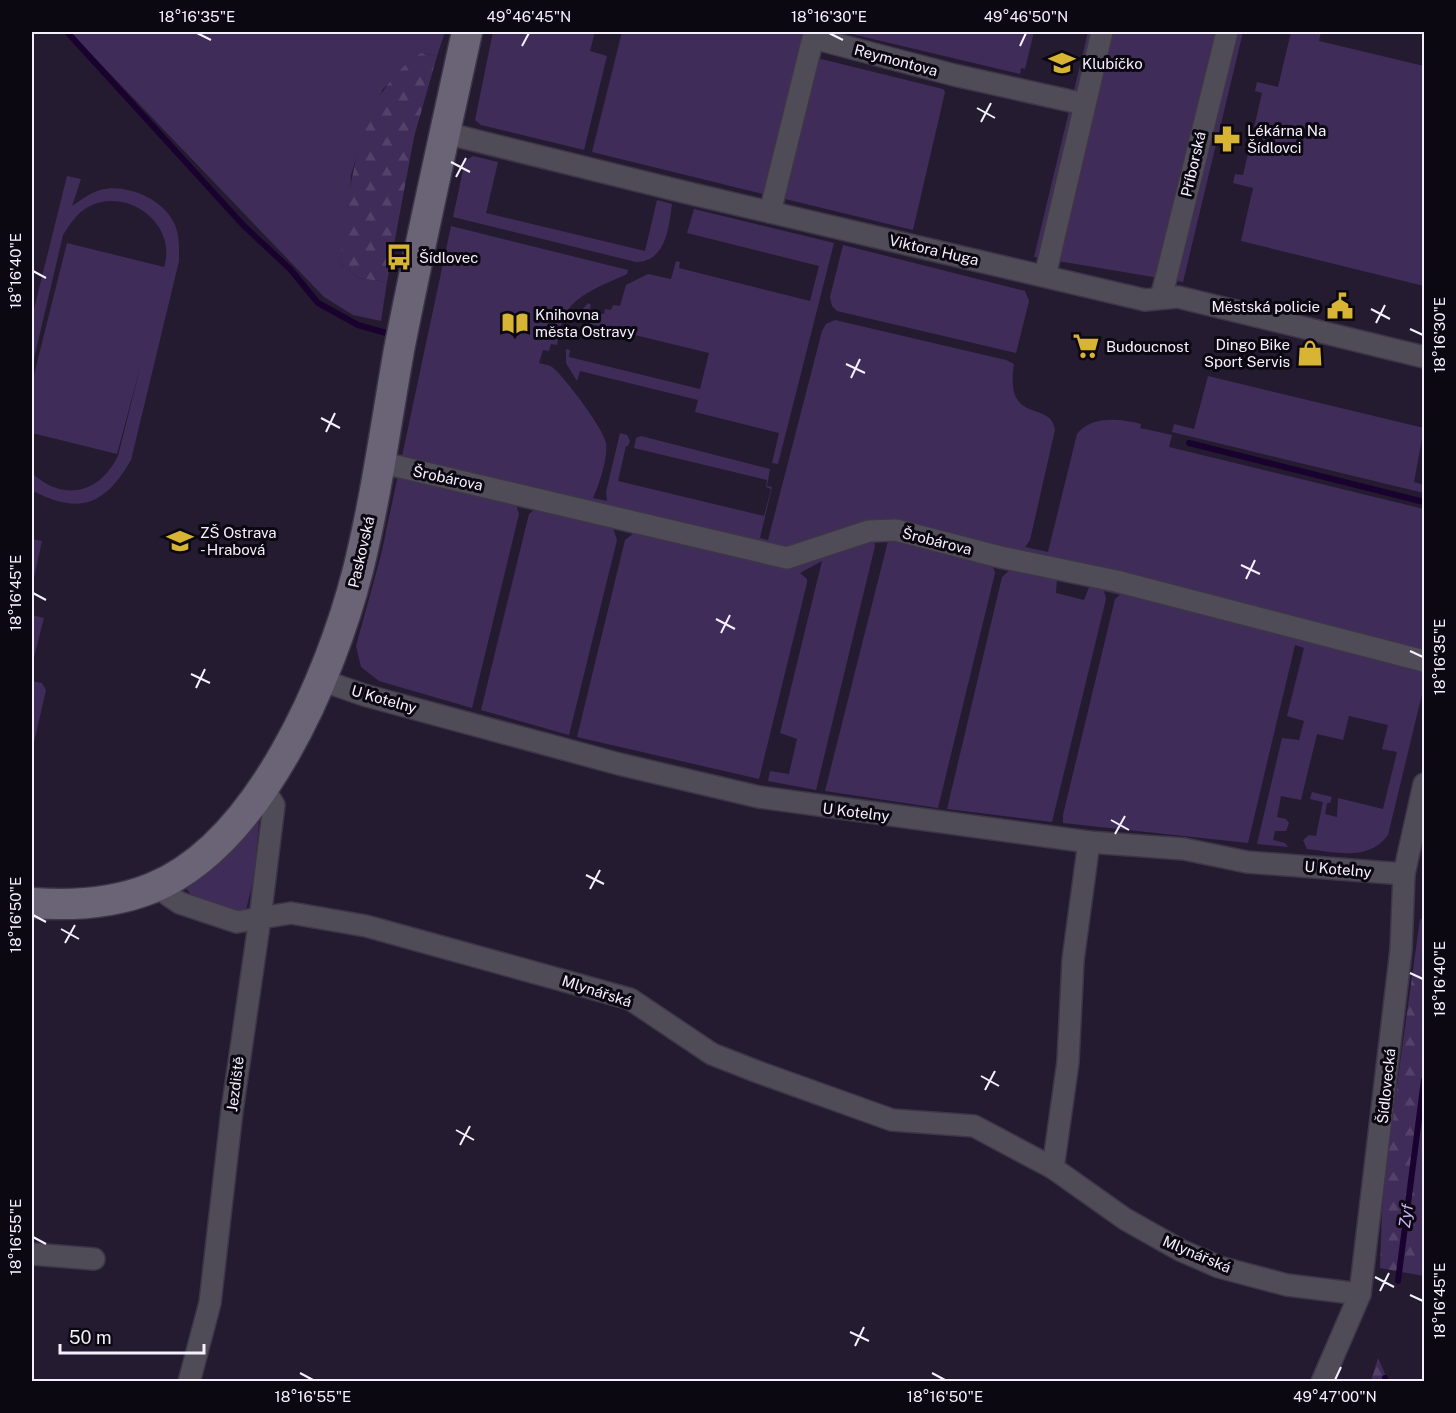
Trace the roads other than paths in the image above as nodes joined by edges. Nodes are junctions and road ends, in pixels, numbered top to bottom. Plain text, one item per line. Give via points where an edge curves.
1 (467, 32) edge
2 (1102, 32) edge
3 (1227, 32) edge
4 (1084, 104) junction
5 (445, 133) junction
6 (770, 212) junction
7 (1045, 276) junction
8 (1161, 298) junction
9 (1425, 357) edge
10 (379, 462) junction
11 (1425, 661) edge
12 (321, 680) junction
13 (1425, 784) edge
14 (263, 788) junction
15 (1089, 842) junction
16 (1404, 874) junction
17 (160, 884) junction
18 (32, 903) edge
19 (260, 918) junction
20 (1053, 1168) junction
21 (32, 1254) edge
22 (94, 1258) dead end
23 (1360, 1294) junction
24 (189, 1382) edge
25 (1322, 1382) edge

1 - 5 main road, Paskovská
2 - 4 street
3 - 8 street, Příborská
4 - 6 street, Reymontova via 813,38
4 - 7 street
5 - 6 street, Viktora Huga
5 - 10 main road, Paskovská
6 - 7 street, Viktora Huga
7 - 8 street, Viktora Huga via 1145,300
8 - 9 street, Viktora Huga via 1178,297
10 - 11 street, Šrobárova via 787,558 869,531 896,530 1116,581
10 - 12 main road, Paskovská via 355,579
12 - 14 main road, Paskovská via 287,750
12 - 15 street, U Kotelny via 619,764 759,797
13 - 16 street, Šídlovecká
14 - 17 main road, Paskovská via 211,848 187,869
14 - 19 street, Jezdiště via 274,805
15 - 16 street, U Kotelny via 1184,849 1248,862
15 - 20 street via 1073,960 1068,1062
16 - 23 street, Šídlovecká via 1401,950
17 - 18 main road, Paskovská via 122,898
17 - 19 street, Mlynářská via 180,903 214,915 237,922
19 - 20 street, Mlynářská via 291,913 366,926 630,999 712,1054 892,1120 974,1126
19 - 24 street, Jezdiště via 233,1099 210,1303
20 - 23 street, Mlynářská via 1125,1219 1209,1263 1287,1285
21 - 22 street
23 - 25 street, Šídlovecká

